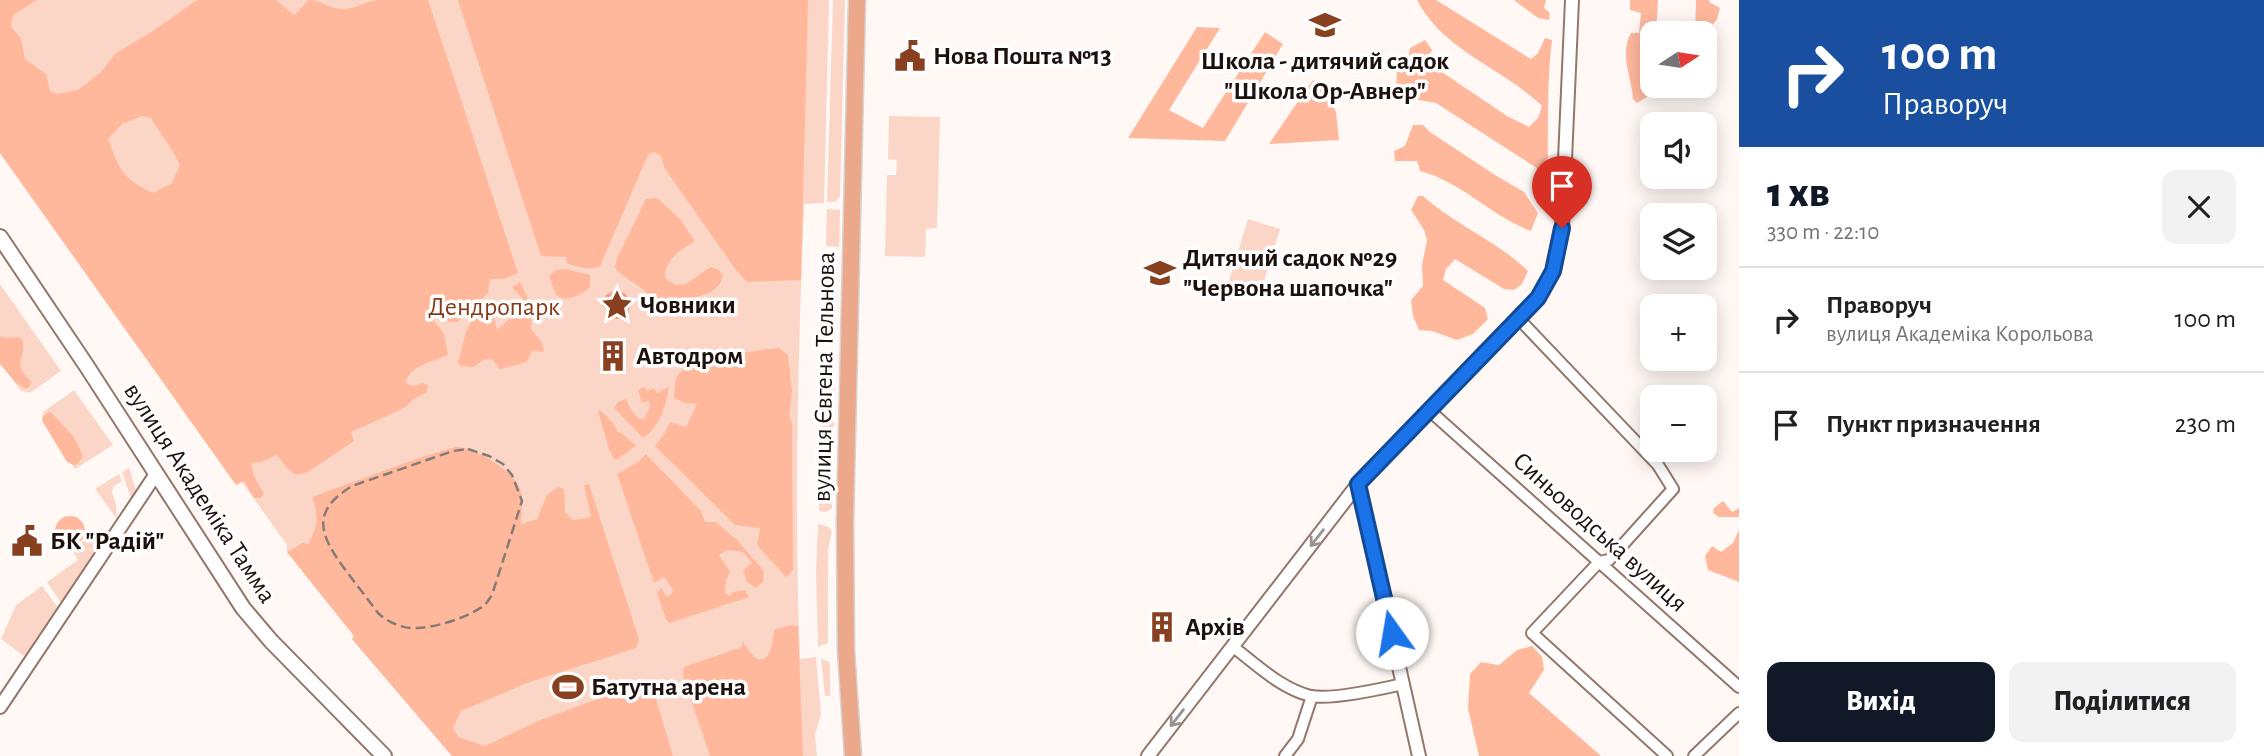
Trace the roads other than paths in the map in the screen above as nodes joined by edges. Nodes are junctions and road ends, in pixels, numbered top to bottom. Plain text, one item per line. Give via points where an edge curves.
1 (858, 0) edge
2 (1572, 0) edge
3 (0, 237) edge
4 (1519, 319) junction
5 (1430, 411) junction
6 (156, 474) junction
7 (1358, 484) junction
8 (1599, 562) junction
9 (1232, 646) junction
10 (1403, 684) junction
11 (1739, 687) edge
12 (1312, 696) junction
13 (0, 707) edge
14 (1739, 713) edge
15 (384, 756) edge
16 (853, 756) edge
17 (1148, 756) edge
18 (1285, 756) edge
19 (1419, 756) edge
20 (1667, 756) edge
21 (1694, 756) edge

1 - 16 main road, вулиця Євгена Тельнова via 845,521
2 - 4 street via 1560,246 1547,285
3 - 6 main road, вулиця Академіка Тамма
4 - 5 street
4 - 8 street via 1658,465 1673,489 1609,560
5 - 7 street
5 - 8 street, Синьоводська вулиця
6 - 13 street
6 - 15 main road, вулиця Академіка Тамма via 243,608
7 -> 9 street
7 - 10 street
8 - 11 street, Синьоводська вулиця
8 - 20 street via 1532,633
9 - 12 street via 1279,682
9 -> 17 street
10 - 12 street
10 - 19 street
12 - 18 street via 1298,739
14 - 21 street

